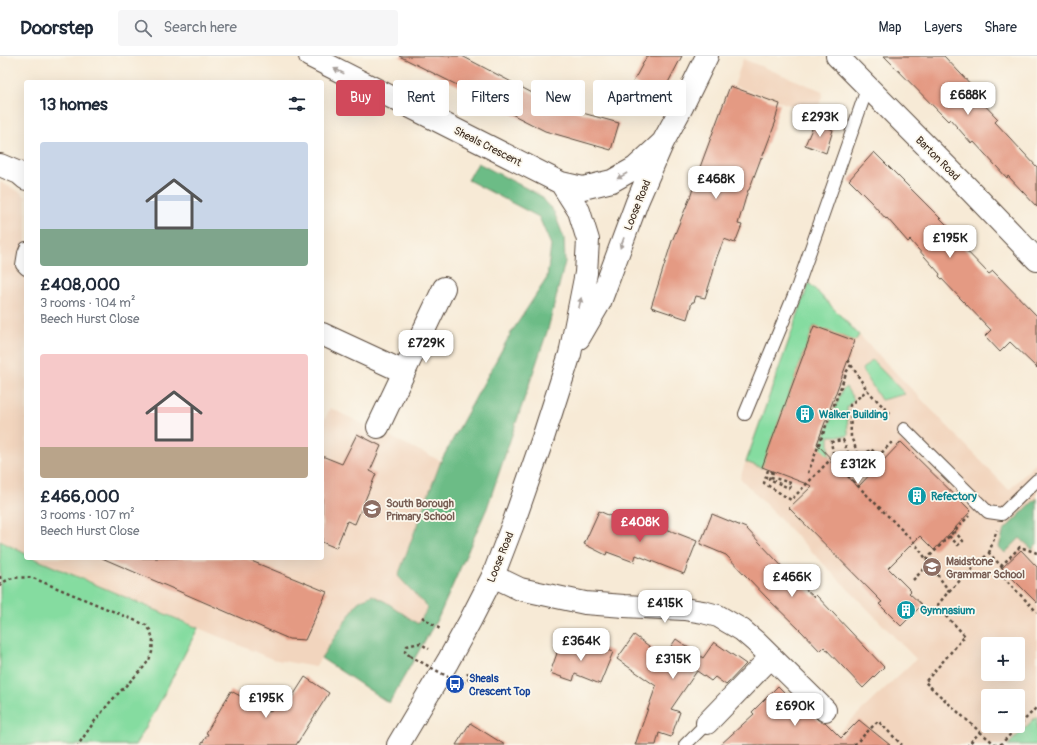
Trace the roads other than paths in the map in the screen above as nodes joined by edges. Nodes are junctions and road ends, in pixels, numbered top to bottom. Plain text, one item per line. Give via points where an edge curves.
1 (310, 56) edge
2 (708, 56) edge
3 (838, 56) edge
4 (868, 86) junction
5 (663, 142) junction
6 (0, 165) edge
7 (24, 177) edge
8 (561, 183) junction
9 (24, 253) edge
10 (1037, 260) edge
11 (24, 267) edge
12 (444, 288) dead end
13 (324, 335) edge
14 (570, 354) junction
15 (404, 372) junction
16 (745, 414) dead end
17 (378, 427) dead end
18 (904, 428) road end
19 (1037, 480) edge
20 (493, 576) junction
21 (771, 657) junction
22 (825, 710) dead end
23 (706, 723) joint
24 (398, 745) edge
25 (685, 745) edge

8 -> 1 main road, Sheals Crescent
2 - 5 main road, Loose Road
3 - 4 main road, Barton Road
4 - 10 main road, Barton Road
4 - 16 lane via 797,288
5 -> 8 main road, Sheals Crescent via 636,168 612,181 583,188
5 -> 14 main road, Loose Road via 637,202 600,302
6 - 7 main road
14 -> 8 main road, Loose Road via 586,273 588,240 579,211
9 - 11 lane
12 - 15 main road
13 - 15 main road
14 - 20 main road, Loose Road via 543,438
15 - 17 main road
18 - 19 lane via 988,512 1002,514
20 - 21 main road via 520,589 585,604 684,609 718,616 742,630
20 - 24 main road, Loose Road via 448,661
21 - 22 main road
21 - 23 main road
23 - 25 lane

